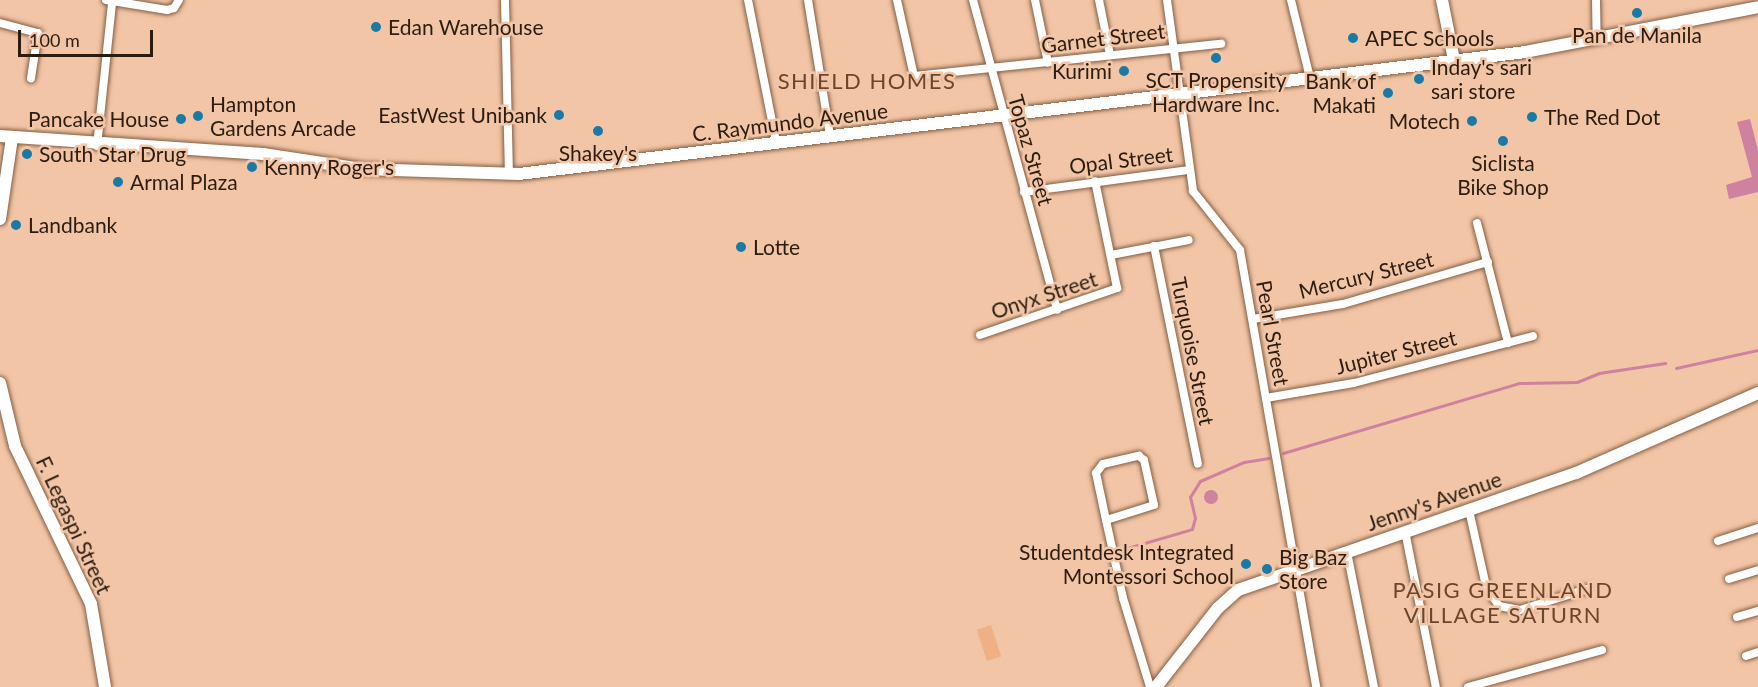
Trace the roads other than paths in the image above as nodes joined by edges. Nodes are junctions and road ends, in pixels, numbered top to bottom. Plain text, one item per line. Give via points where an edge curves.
1 (505, 0) edge
2 (748, 0) edge
3 (808, 0) edge
4 (897, 0) edge
5 (973, 0) edge
6 (1035, 0) edge
7 (1099, 0) edge
8 (1167, 0) edge
9 (1291, 0) edge
10 (1442, 0) edge
11 (1596, 0) edge
12 (109, 2) edge
13 (178, 3) edge
14 (1758, 7) edge
15 (0, 22) edge
16 (1597, 39) junction
17 (1221, 44) dead end
18 (1172, 48) junction
19 (1110, 55) junction
20 (1454, 60) junction
21 (1048, 63) junction
22 (989, 69) junction
23 (31, 78) dead end
24 (1310, 78) junction
25 (1179, 94) junction
26 (1001, 115) junction
27 (830, 136) junction
28 (6, 137) edge
29 (776, 142) junction
30 (97, 146) junction
31 (1188, 170) junction
32 (509, 173) junction
33 (1095, 181) junction
34 (1023, 192) junction
35 (0, 219) edge
36 (1477, 223) dead end
37 (1189, 240) dead end
38 (1154, 246) junction
39 (1112, 255) junction
40 (1488, 262) junction
41 (1057, 310) junction
42 (1253, 319) junction
43 (980, 335) dead end
44 (1533, 336) dead end
45 (1508, 343) junction
46 (0, 383) edge
47 (1758, 393) edge
48 (1266, 398) junction
49 (1198, 464) dead end
50 (1469, 510) junction
51 (1106, 520) junction
52 (1758, 528) edge
53 (1405, 531) junction
54 (1718, 541) dead end
55 (1347, 552) junction
56 (1294, 570) junction
57 (1758, 570) edge
58 (1729, 579) dead end
59 (1587, 589) dead end
60 (1758, 611) edge
61 (1737, 617) dead end
62 (1602, 650) dead end
63 (1758, 652) edge
64 (1746, 656) dead end
65 (105, 687) edge
66 (1150, 687) edge
67 (1156, 687) edge
68 (1316, 687) edge
69 (1374, 687) edge
70 (1436, 687) edge
71 (1468, 687) edge

1 - 32 street
2 - 29 street
3 - 27 street
4 - 22 street, Garnet Street via 914,76
5 - 22 street, Topaz Street
6 - 21 street
7 - 19 street
8 - 18 street, Pearl Street
9 - 24 street
10 - 20 main road
11 - 16 street
12 - 13 street via 167,10
12 - 30 street
14 - 16 main road, C. Raymundo Avenue
15 - 23 street via 38,33
16 - 20 main road, C. Raymundo Avenue
17 - 18 street, Garnet Street
18 - 19 street, Garnet Street
18 - 25 street, Pearl Street
19 - 21 street, Garnet Street
20 - 24 main road, C. Raymundo Avenue
21 - 22 street, Garnet Street
22 - 26 street, Topaz Street
24 - 25 main road, C. Raymundo Avenue
25 - 26 main road, C. Raymundo Avenue
25 - 31 street, Pearl Street
26 - 27 main road, C. Raymundo Avenue
26 - 34 street, Topaz Street
27 - 29 main road, C. Raymundo Avenue
28 - 30 main road, C. Raymundo Avenue
28 - 35 main road
29 - 32 main road, C. Raymundo Avenue
30 - 32 main road, C. Raymundo Avenue via 252,153 362,169
31 - 33 street, Opal Street
31 - 42 street, Pearl Street via 1196,198 1239,248
33 - 34 street, Opal Street
33 - 39 street, Onyx Street
34 - 41 street, Topaz Street
36 - 40 street
37 - 38 street
38 - 39 street
38 - 49 street, Turquoise Street
39 - 41 street, Onyx Street via 1118,283 1114,291
40 - 42 street, Mercury Street via 1343,304
40 - 45 street
41 - 43 street, Onyx Street
42 - 48 street, Pearl Street
44 - 45 street, Jupiter Street
45 - 48 street, Jupiter Street via 1354,383
46 - 65 main road, F. Legaspi Street via 15,446 91,604
47 - 50 main road, Jenny's Avenue via 1576,473
48 - 56 street, Pearl Street
50 - 53 main road, Jenny's Avenue
50 - 59 street via 1486,586 1499,606 1520,610
51 - 51 street via 1096,473 1103,464 1140,456 1154,505
51 - 66 street via 1123,598
52 - 54 street
53 - 55 main road, Jenny's Avenue
53 - 70 street
55 - 56 main road, Jenny's Avenue
55 - 69 street
56 - 67 main road, Jenny's Avenue via 1238,590 1218,608
56 - 68 street, Pearl Street
57 - 58 street
60 - 61 street
62 - 71 street
63 - 64 street

